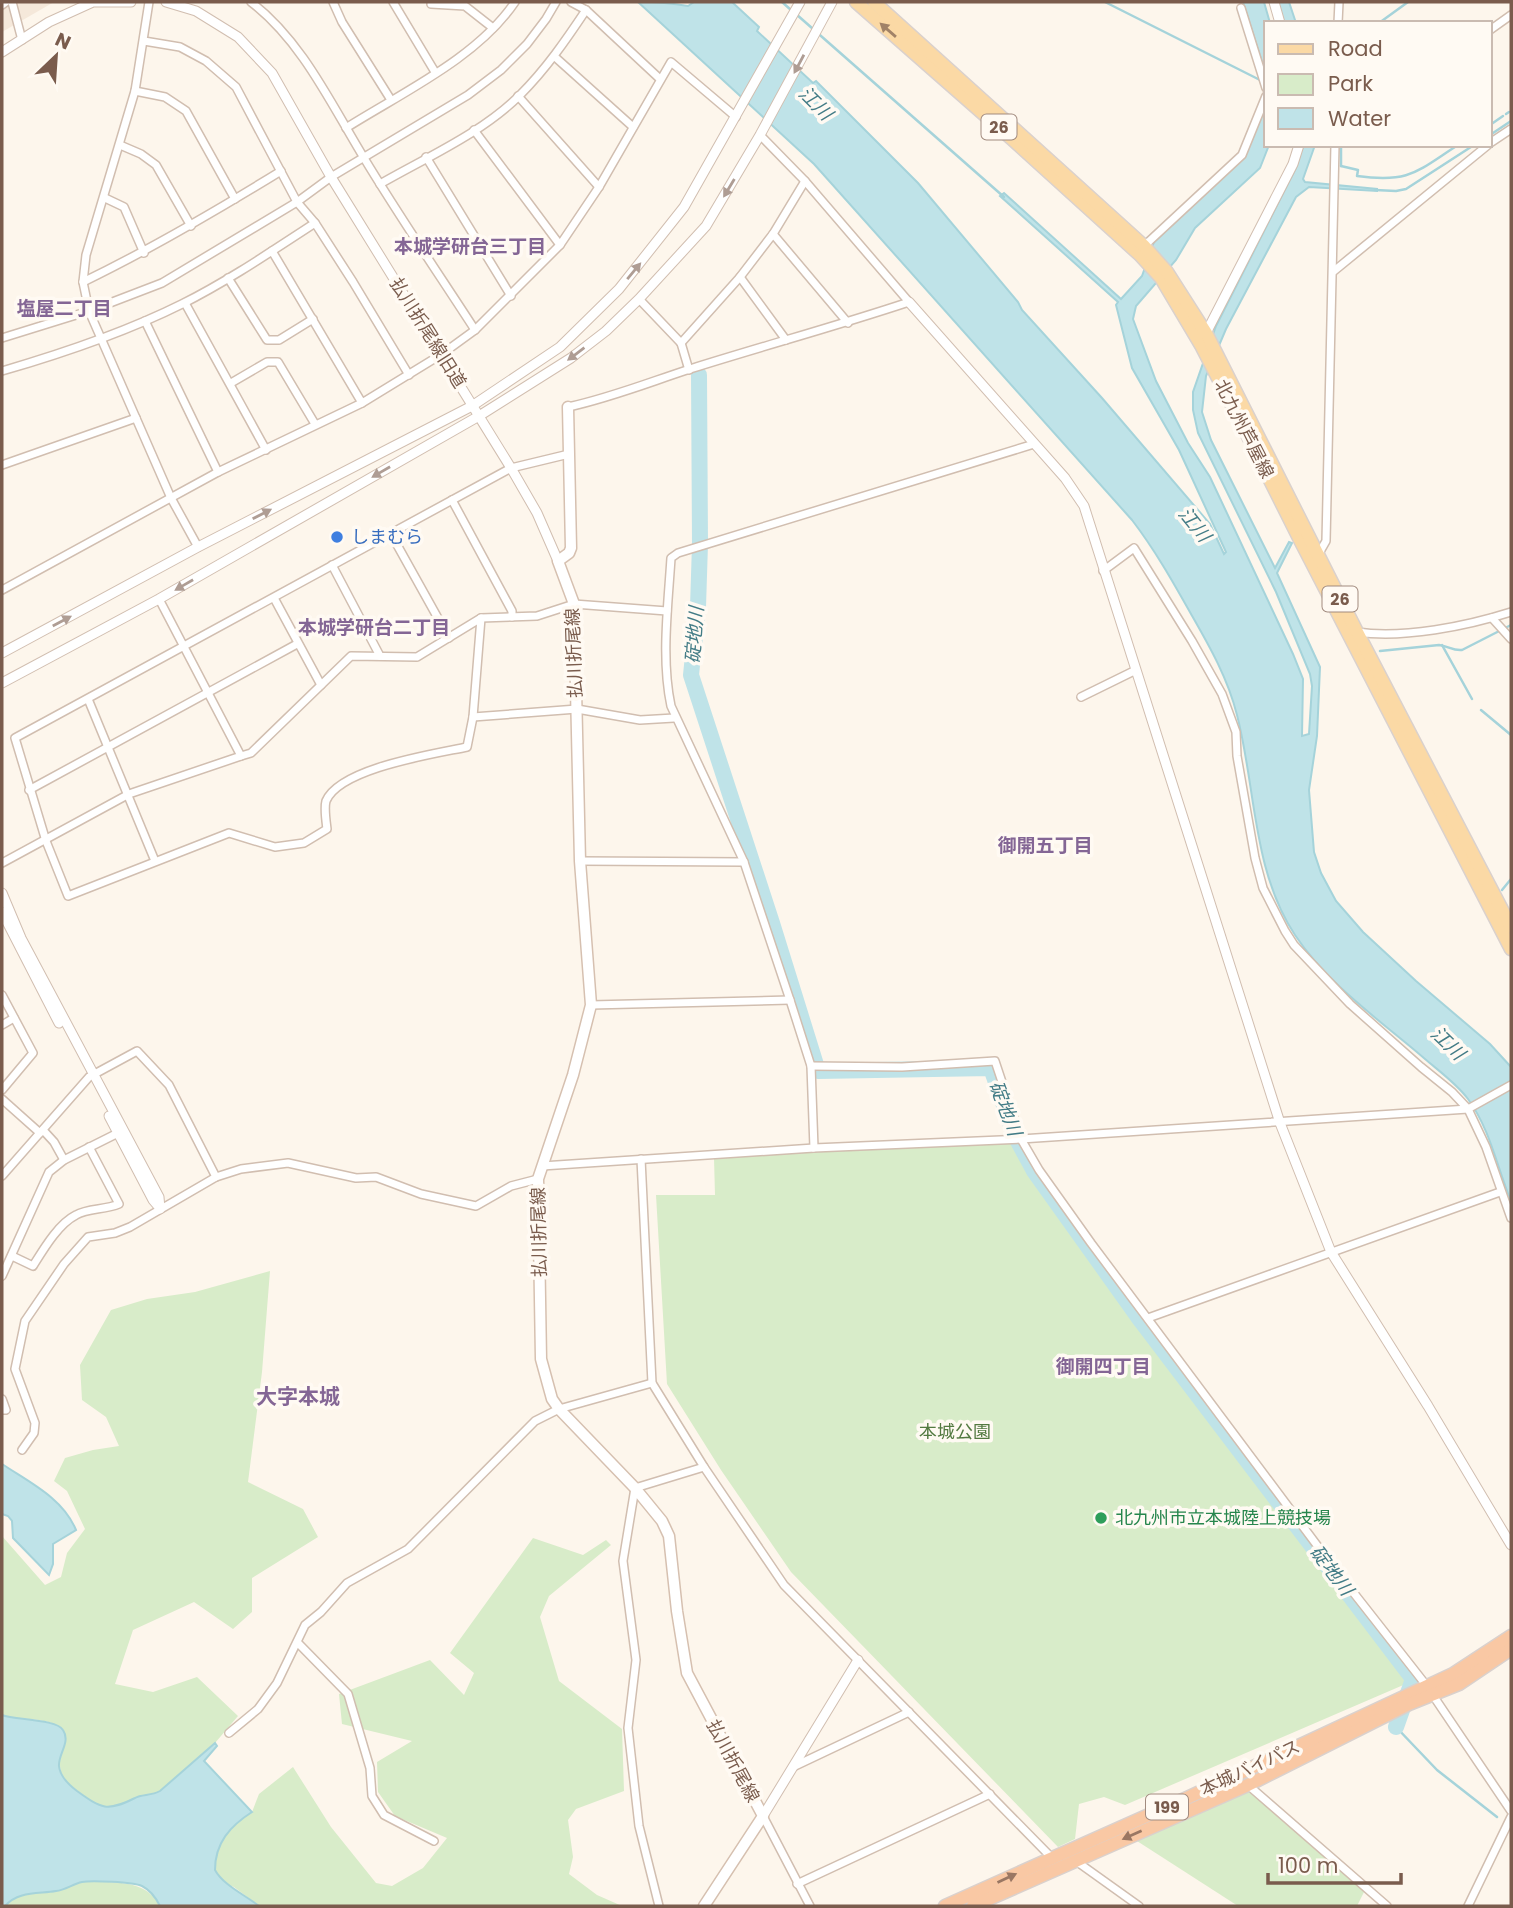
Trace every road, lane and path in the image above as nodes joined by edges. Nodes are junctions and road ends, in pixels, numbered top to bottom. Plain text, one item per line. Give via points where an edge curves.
1 (12, 2) edge
2 (131, 2) edge
3 (149, 2) edge
4 (166, 2) edge
5 (251, 2) edge
6 (333, 2) edge
7 (393, 2) edge
8 (515, 2) edge
9 (556, 2) edge
10 (571, 2) edge
11 (800, 2) edge
12 (856, 2) edge
13 (874, 2) edge
14 (1274, 2) edge
15 (1339, 2) edge
16 (832, 3) edge
17 (431, 4) dead end
18 (263, 5) edge
19 (1241, 8) dead end
20 (586, 10) junction
21 (1511, 15) edge
22 (1279, 21) edge
23 (1338, 21) edge
24 (493, 28) junction
25 (1492, 29) edge
26 (22, 40) junction
27 (144, 41) junction
28 (2, 52) edge
29 (555, 57) junction
30 (435, 72) junction
31 (660, 79) junction
32 (1264, 82) edge
33 (135, 90) junction
34 (518, 96) junction
35 (391, 100) junction
36 (1264, 101) edge
37 (736, 117) junction
38 (633, 127) junction
39 (346, 128) junction
40 (1511, 129) edge
41 (474, 130) junction
42 (762, 132) junction
43 (1492, 142) edge
44 (121, 145) junction
45 (1298, 147) edge
46 (1335, 147) edge
47 (1485, 147) edge
48 (426, 157) junction
49 (364, 158) junction
50 (281, 171) junction
51 (331, 177) junction
52 (805, 181) junction
53 (380, 184) junction
54 (599, 187) junction
55 (104, 198) junction
56 (235, 199) junction
57 (297, 202) junction
58 (315, 223) junction
59 (191, 226) junction
60 (773, 234) junction
61 (560, 245) junction
62 (272, 250) junction
63 (1142, 250) junction
64 (144, 253) junction
65 (1334, 271) junction
66 (1164, 275) junction
67 (740, 277) junction
68 (228, 278) junction
69 (83, 282) junction
70 (511, 296) junction
71 (639, 299) junction
72 (909, 302) junction
73 (185, 303) junction
74 (89, 311) junction
75 (313, 319) junction
76 (145, 321) junction
77 (848, 323) junction
78 (475, 330) junction
79 (1206, 333) junction
80 (2, 338) edge
81 (101, 340) junction
82 (786, 341) junction
83 (681, 343) junction
84 (1202, 347) junction
85 (442, 354) junction
86 (689, 370) junction
87 (2, 371) edge
88 (409, 375) junction
89 (231, 383) junction
90 (362, 403) junction
91 (472, 406) junction
92 (568, 407) joint
93 (479, 416) junction
94 (136, 418) junction
95 (315, 425) junction
96 (1034, 444) junction
97 (266, 450) junction
98 (569, 454) junction
99 (2, 465) edge
100 (511, 468) junction
101 (218, 472) junction
102 (171, 498) junction
103 (452, 500) junction
104 (391, 534) junction
105 (198, 547) junction
106 (1314, 557) junction
107 (558, 561) junction
108 (332, 565) junction
109 (1103, 571) junction
110 (2, 590) edge
111 (274, 598) junction
112 (159, 599) junction
113 (574, 604) junction
114 (667, 611) junction
115 (1511, 612) edge
116 (512, 617) junction
117 (481, 618) junction
118 (1492, 618) junction
119 (1357, 632) junction
120 (449, 638) junction
121 (1511, 639) edge
122 (297, 644) junction
123 (185, 645) junction
124 (2, 653) edge
125 (380, 656) junction
126 (1136, 670) junction
127 (2, 683) edge
128 (321, 685) junction
129 (209, 692) junction
130 (1081, 697) dead end
131 (88, 699) junction
132 (577, 709) junction
133 (473, 717) junction
134 (674, 718) junction
135 (108, 747) junction
136 (241, 756) junction
137 (29, 790) junction
138 (128, 794) junction
139 (46, 841) junction
140 (155, 861) junction
141 (580, 861) junction
142 (744, 862) junction
143 (2, 863) edge
144 (2, 893) edge
145 (2, 912) edge
146 (1511, 927) edge
147 (1511, 949) edge
148 (2, 995) edge
149 (790, 1000) junction
150 (591, 1005) junction
151 (14, 1018) junction
152 (2, 1025) edge
153 (811, 1066) junction
154 (91, 1076) junction
155 (1511, 1085) edge
156 (2, 1090) edge
157 (2, 1099) edge
158 (1468, 1109) junction
159 (1280, 1123) junction
160 (41, 1131) junction
161 (118, 1133) junction
162 (1021, 1139) junction
163 (89, 1147) junction
164 (814, 1148) junction
165 (641, 1159) junction
166 (64, 1160) junction
167 (542, 1166) junction
168 (2, 1176) edge
169 (216, 1177) junction
170 (538, 1179) junction
171 (1500, 1192) junction
172 (160, 1209) junction
173 (1511, 1218) edge
174 (1331, 1252) junction
175 (12, 1256) junction
176 (2, 1276) edge
177 (1147, 1318) junction
178 (652, 1383) junction
179 (2, 1399) edge
180 (559, 1409) junction
181 (2, 1410) edge
182 (22, 1450) dead end
183 (704, 1466) junction
184 (635, 1488) junction
185 (1511, 1545) edge
186 (1511, 1636) edge
187 (298, 1643) junction
188 (1511, 1649) edge
189 (858, 1660) junction
190 (1429, 1690) junction
191 (1391, 1708) junction
192 (909, 1712) junction
193 (229, 1733) dead end
194 (794, 1766) junction
195 (1248, 1785) junction
196 (990, 1794) junction
197 (1511, 1811) edge
198 (763, 1816) junction
199 (1511, 1817) edge
200 (434, 1841) dead end
201 (1051, 1857) junction
202 (1075, 1860) junction
203 (797, 1884) junction
204 (659, 1906) edge
205 (704, 1906) edge
206 (810, 1906) edge
207 (944, 1906) edge
208 (973, 1906) edge
209 (1139, 1906) edge
210 (1387, 1906) edge
211 (1468, 1906) edge

1 - 26 street
2 - 26 street via 93,2 48,22
3 - 27 street
4 - 51 street, 払川折尾線旧道 via 197,11 238,37 271,73
5 - 18 street
6 - 35 street
7 - 30 street
8 - 24 street
9 - 49 street via 527,44 501,70
10 - 20 street
11 - 37 street
63 -> 12 main road, 北九州芦屋線 / 26
13 - 63 main road, 北九州芦屋線 / 26
14 - 22 street
15 - 23 street
16 -> 42 street
17 - 24 street via 465,6
18 - 39 street via 299,51
19 - 32 street
20 - 29 street
20 - 31 street
21 - 25 street
24 - 30 street
26 - 28 street
27 - 33 street
27 - 50 street via 180,47 206,61 236,87
29 - 34 street
29 - 38 street
30 - 35 street
31 - 37 street via 671,62
31 - 38 street
33 - 44 street
33 - 56 street via 165,97 186,111
34 - 41 street
34 - 54 street
35 - 39 street
36 - 63 street via 1242,155
91 -> 37 street via 560,348 619,289 684,207
38 - 54 street
39 - 49 street
40 - 43 street
41 - 48 street
41 - 61 street
42 - 52 street
42 -> 71 street via 706,226
44 - 55 street
44 - 59 street via 156,165
45 - 79 street
46 - 65 street
47 - 65 street
48 - 53 street
48 - 70 street
49 - 51 street
49 - 53 street
50 - 56 street
50 - 57 street
51 - 57 street
51 - 85 street, 払川折尾線旧道
52 - 60 street
52 - 72 street
53 - 78 street
54 - 61 street
55 - 64 street via 124,208
55 - 69 street via 86,255
56 - 59 street
57 - 58 street
57 - 74 street via 162,283
58 - 62 street
58 - 88 street
59 - 64 street
60 - 67 street
60 - 77 street
61 - 70 street
62 - 68 street
62 - 75 street
63 - 66 main road, 北九州芦屋線 / 26
64 - 69 street
65 - 106 street via 1326,541
66 - 79 main road, 北九州芦屋線 / 26
66 - 84 main road, 北九州芦屋線 / 26
67 - 82 street
67 - 83 street
68 - 73 street
68 - 75 street via 267,340 279,340
69 - 74 street
70 - 78 street
71 - 83 street
71 -> 93 street via 571,358
72 - 77 street
72 - 96 street
73 - 76 street
73 - 89 street
74 - 80 street
74 - 81 street
75 - 90 street
76 - 81 street
76 - 101 street
77 - 82 street
78 - 85 street
79 - 84 street
79 - 106 main road, 北九州芦屋線 / 26
81 - 87 street
81 - 94 street
82 - 86 street
83 - 86 street
84 - 106 main road, 北九州芦屋線 / 26
85 - 88 street
85 - 91 street, 払川折尾線旧道
86 - 92 street
88 - 90 street
89 - 95 street via 267,362 278,362
89 - 97 street
90 - 95 street
91 - 93 street, 払川折尾線旧道
105 -> 91 street
92 - 98 main road
93 - 100 street, 払川折尾線旧道
93 -> 112 street
94 - 99 street
94 - 102 street
95 - 97 street
96 - 109 street via 1084,506
96 - 114 street via 678,553 671,558
97 - 101 street
98 - 100 street
98 - 107 main road via 571,548
100 - 103 street
100 - 107 street, 払川折尾線旧道
101 - 102 street
102 - 105 street
102 - 110 street
103 - 104 street
103 - 116 street
104 - 108 street
104 - 120 street
124 -> 105 street
106 - 119 main road, 北九州芦屋線 / 26
106 - 147 main road, 北九州芦屋線 / 26
107 - 113 main road, 払川折尾線
108 - 111 street
108 - 125 street
109 - 126 street
109 - 158 street via 1134,548 1222,694 1236,732 1255,858 1263,888 1285,932 1350,1004
111 - 122 street
111 - 123 street
112 - 123 street
112 - 127 street
113 - 114 street
113 - 116 street via 537,616
113 - 132 main road, 払川折尾線
114 - 134 street via 667,689
115 - 118 street
116 - 117 street
117 - 120 street
117 - 133 street
118 - 119 street via 1405,635
118 - 121 street
119 - 146 main road, 北九州芦屋線 / 26
120 - 125 street via 417,657
122 - 128 street
122 - 129 street
123 - 129 street
123 - 131 street
125 - 128 street via 351,656
126 - 130 street
126 - 159 street
128 - 136 street via 251,752
129 - 135 street
129 - 136 street
131 - 135 street
131 - 137 street via 15,738
132 - 133 street
132 - 134 street via 640,720
132 - 141 main road, 払川折尾線
133 - 140 street via 467,747 393,762 339,785 326,802 327,829 304,843 275,847 229,833
134 - 142 street
135 - 137 street
135 - 138 street
136 - 138 street
137 - 139 street
138 - 139 street
138 - 140 street
139 - 140 street via 68,896
139 - 143 street
141 - 142 street
141 - 150 main road, 払川折尾線
142 - 149 street
144 - 154 street
145 - 154 street
148 - 151 street
149 - 150 street
149 - 153 street
150 - 167 main road, 払川折尾線
151 - 152 street
151 - 156 street via 33,1053
153 - 162 street via 902,1068 995,1061
153 - 164 street
154 - 160 street
154 - 161 street
154 - 169 street via 137,1051 169,1085
154 - 172 street via 159,1197
155 - 158 street
157 - 160 street
158 - 159 street
158 - 171 street
159 - 162 street
159 - 174 street
160 - 166 street
160 - 168 street
161 - 163 street
161 - 172 street
162 - 164 street
162 - 177 street
163 - 166 street
163 - 175 street via 119,1204 76,1215 50,1240 33,1266
164 - 165 street
165 - 167 street
165 - 178 street
166 - 175 street via 49,1172
167 - 170 main road, 払川折尾線
169 - 170 street via 288,1163 356,1178 376,1177 421,1194 476,1206 512,1186
169 - 172 street
170 - 180 main road, 払川折尾線 via 541,1359
171 - 173 street
171 - 174 street
172 - 182 street via 115,1233 88,1237 25,1321 15,1369 35,1423
174 - 177 street
174 - 185 street
175 - 176 street
177 - 190 street
178 - 180 street
178 - 183 street
179 - 181 street via 6,1410
180 - 184 main road, 払川折尾線
180 - 187 street via 535,1421 408,1549 348,1583 305,1625
183 - 184 street
183 - 189 street via 784,1585
184 - 198 main road, 払川折尾線 via 669,1536 687,1673
184 - 204 street via 623,1560 636,1660 628,1728 639,1826
186 - 190 highway, 本城バイパス / 199
187 - 193 street via 258,1709
187 - 200 street via 348,1694 370,1768 372,1796 384,1815
188 - 190 highway, 本城バイパス / 199 via 1459,1684
189 - 192 street
189 - 194 street
190 - 191 highway, 本城バイパス / 199
190 - 191 highway, 本城バイパス / 199 via 1409,1704
190 - 197 street
191 - 195 highway, 本城バイパス / 199
191 - 201 highway, 本城バイパス / 199
192 - 194 street
192 - 196 street
194 - 198 street
195 -> 202 highway, 本城バイパス / 199
195 - 210 street
196 - 201 street
196 - 203 street
198 - 203 street
198 - 205 main road, 払川折尾線
199 - 211 street
207 -> 201 highway, 本城バイパス / 199
202 - 208 highway, 本城バイパス / 199
202 - 209 street
203 - 206 street

